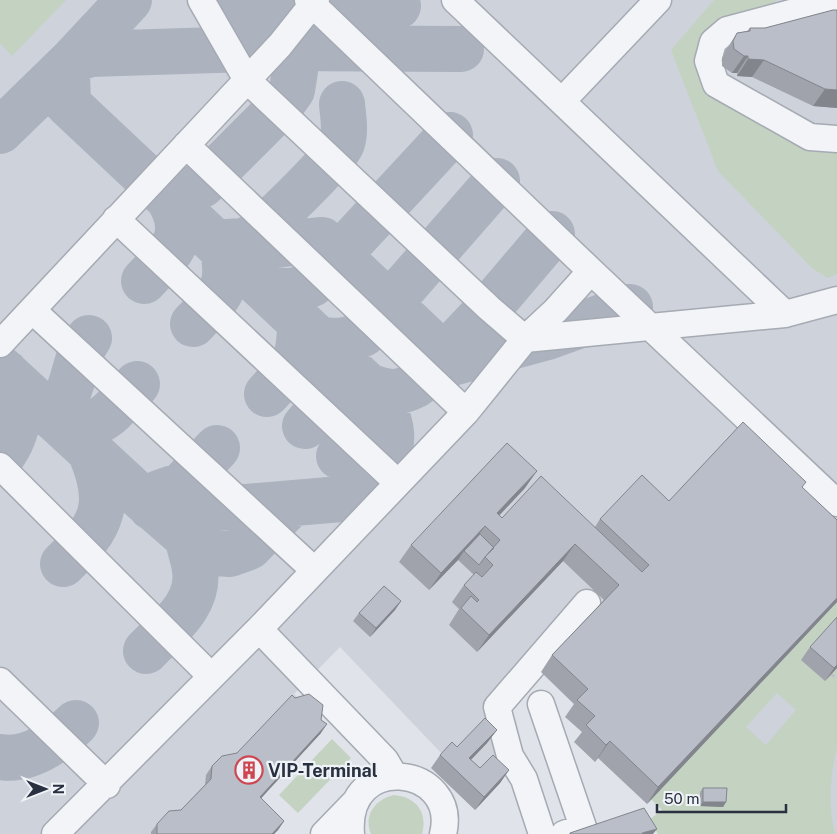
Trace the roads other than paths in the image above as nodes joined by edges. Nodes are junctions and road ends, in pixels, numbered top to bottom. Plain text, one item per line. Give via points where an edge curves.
1 (201, 0) edge
2 (455, 0) edge
3 (658, 0) edge
4 (312, 1) edge
5 (837, 10) edge
6 (247, 80) junction
7 (562, 101) junction
8 (837, 139) edge
9 (186, 145) junction
10 (116, 219) junction
11 (591, 271) junction
12 (837, 300) edge
13 (32, 310) junction
14 (785, 314) junction
15 (653, 328) junction
16 (525, 339) junction
17 (0, 344) edge
18 (466, 412) junction
19 (0, 466) edge
20 (398, 483) junction
21 (837, 503) edge
22 (314, 570) junction
23 (587, 604) dead end
24 (259, 629) junction
25 (210, 676) junction
26 (0, 681) edge
27 (541, 704) dead end
28 (394, 775) junction
29 (107, 785) junction
30 (355, 802) junction
31 (56, 834) edge
32 (324, 834) edge
33 (351, 834) edge
34 (443, 834) edge
35 (542, 834) edge
36 (564, 834) edge

1 - 6 lane
2 - 7 lane
3 - 7 lane
4 - 6 lane via 280,45
4 - 11 lane
5 - 8 lane via 806,9 727,30 713,42 708,61 716,84 810,137
6 - 9 lane
6 - 16 lane
7 - 14 lane
9 - 10 lane
9 - 18 lane
10 - 13 lane
10 - 20 lane
11 - 15 lane
11 - 16 lane
12 - 14 lane
13 - 17 lane
13 - 22 lane
14 - 15 lane
15 - 16 lane
15 - 21 lane
16 - 18 lane
18 - 20 lane
19 - 25 lane
20 - 22 lane
22 - 24 lane
23 - 35 lane via 497,707 510,756 524,779
24 - 25 lane
24 - 28 lane via 385,760
25 - 29 lane
26 - 29 lane
27 - 36 lane via 583,827
28 - 30 lane via 378,779 365,788
28 - 34 lane via 410,777 425,784 436,795 444,810
29 - 31 lane
30 - 32 lane
30 - 33 lane via 350,818

